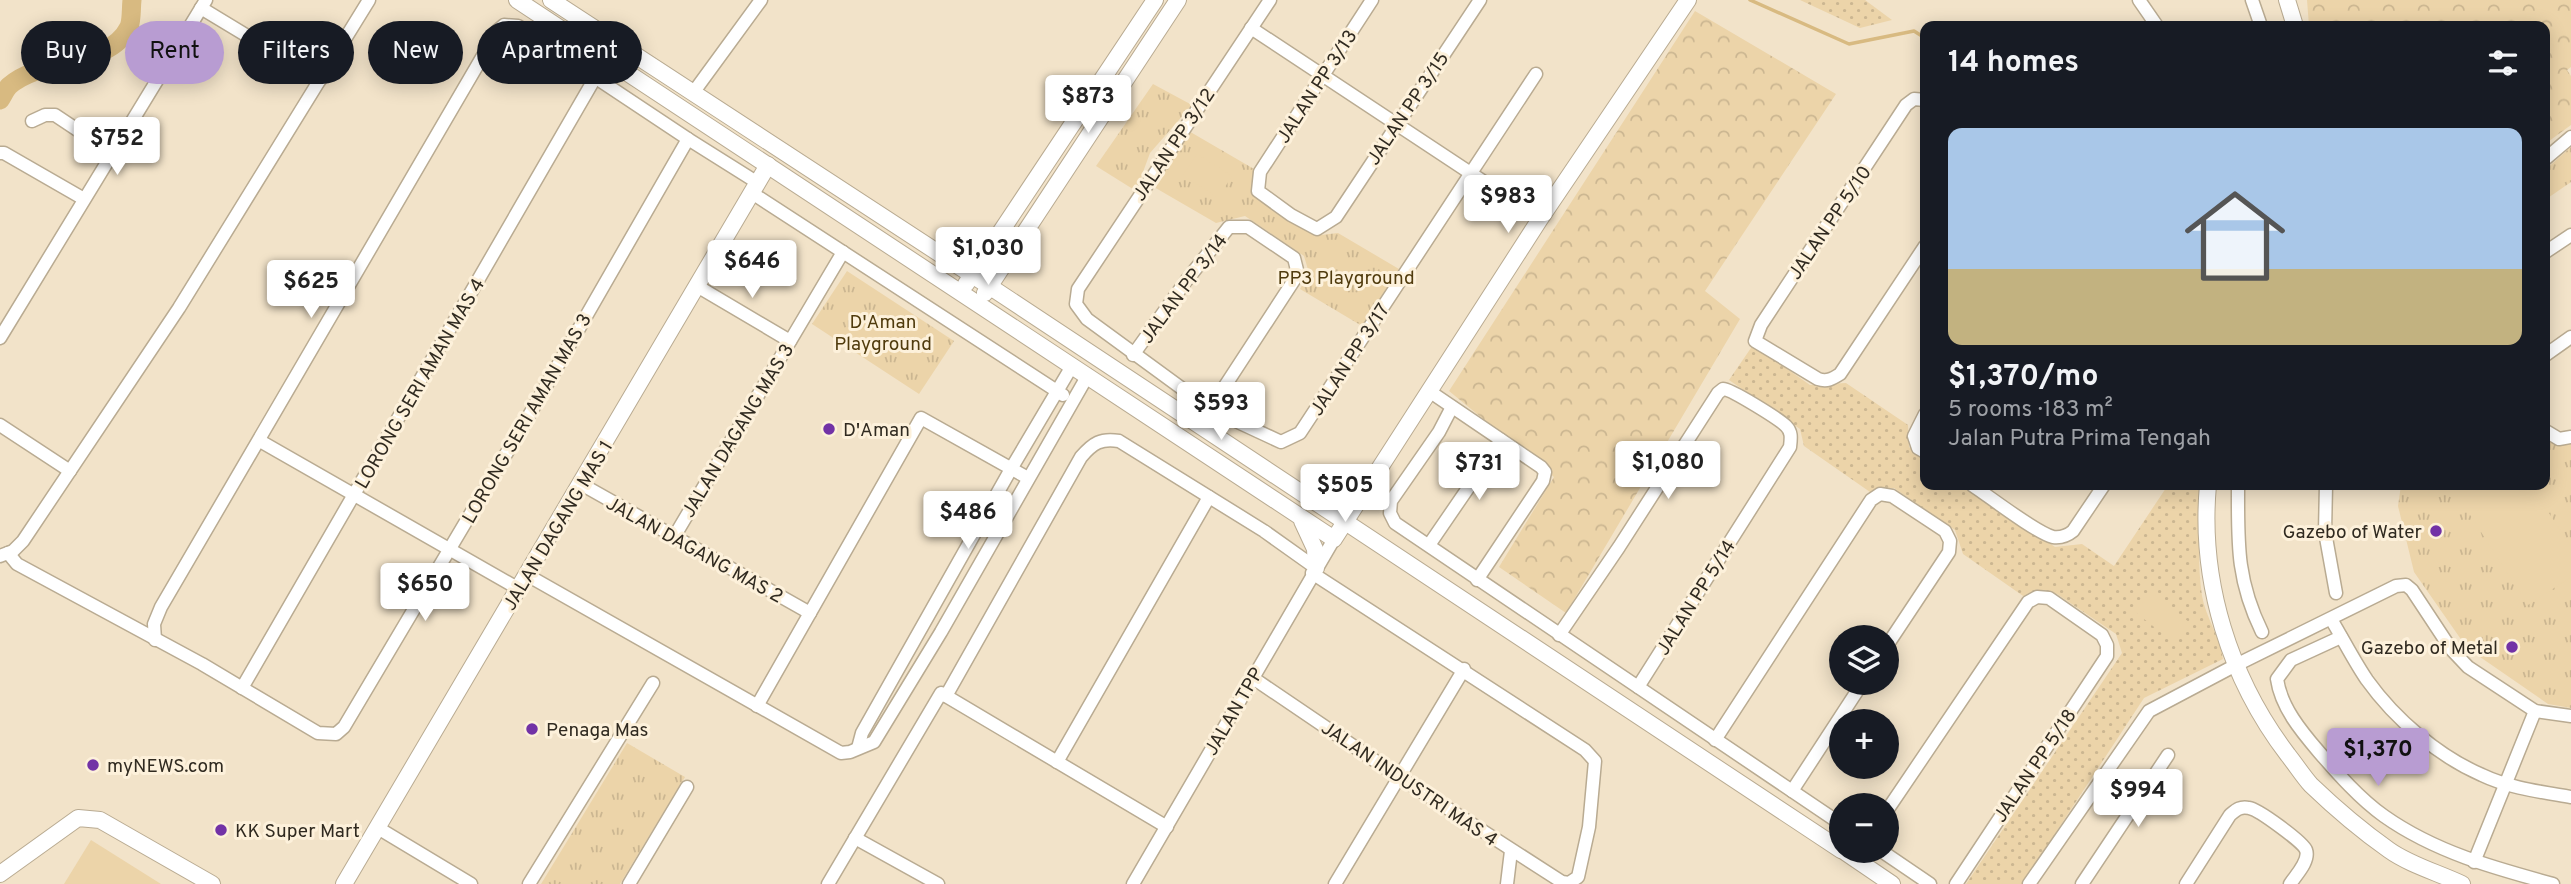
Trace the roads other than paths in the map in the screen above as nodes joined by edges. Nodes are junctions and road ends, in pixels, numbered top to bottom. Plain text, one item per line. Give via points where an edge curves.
1 (369, 0) edge
2 (517, 0) edge
3 (551, 0) edge
4 (761, 0) edge
5 (1155, 0) edge
6 (1178, 0) edge
7 (1270, 0) edge
8 (1373, 0) edge
9 (1480, 0) edge
10 (1688, 0) edge
11 (2139, 0) edge
12 (2252, 0) edge
13 (2287, 0) edge
14 (203, 4) edge
15 (2154, 21) edge
16 (2259, 21) edge
17 (2293, 21) edge
18 (354, 24) edge
19 (238, 27) edge
20 (1251, 28) junction
21 (477, 66) edge
22 (1536, 74) dead end
23 (1323, 75) junction
24 (318, 84) edge
25 (592, 84) edge
26 (604, 84) edge
27 (693, 93) junction
28 (1920, 100) edge
29 (32, 121) dead end
30 (1396, 124) junction
31 (2571, 137) edge
32 (688, 139) junction
33 (0, 153) edge
34 (112, 153) junction
35 (2550, 155) edge
36 (768, 165) junction
37 (1471, 173) junction
38 (755, 188) junction
39 (84, 199) junction
40 (1336, 217) joint
41 (1540, 219) junction
42 (2571, 235) edge
43 (989, 248) junction
44 (2550, 249) edge
45 (843, 252) junction
46 (1920, 254) edge
47 (946, 258) junction
48 (1005, 262) junction
49 (971, 275) junction
50 (697, 286) junction
51 (989, 286) junction
52 (960, 292) junction
53 (1014, 303) junction
54 (978, 304) junction
55 (2571, 337) edge
56 (0, 338) edge
57 (790, 341) junction
58 (2550, 352) edge
59 (1133, 355) junction
60 (1072, 366) junction
61 (1088, 375) junction
62 (1057, 391) junction
63 (1429, 391) junction
64 (1072, 401) junction
65 (1452, 407) junction
66 (1210, 409) junction
67 (1920, 424) edge
68 (0, 425) edge
69 (2550, 434) edge
70 (2571, 438) edge
71 (1501, 440) junction
72 (260, 441) junction
73 (1920, 449) edge
74 (1011, 469) junction
75 (70, 471) junction
76 (1028, 478) junction
77 (580, 484) junction
78 (1988, 490) edge
79 (2101, 490) edge
80 (2208, 490) edge
81 (2238, 490) edge
82 (2326, 490) edge
83 (354, 494) junction
84 (1362, 494) junction
85 (1209, 497) junction
86 (1312, 500) junction
87 (1300, 517) junction
88 (1345, 521) junction
89 (674, 537) junction
90 (1334, 539) junction
91 (1375, 541) junction
92 (1429, 545) junction
93 (449, 549) junction
94 (4, 554) edge
95 (1314, 571) junction
96 (1477, 580) junction
97 (523, 582) junction
98 (2336, 593) dead end
99 (810, 613) junction
100 (2331, 620) junction
101 (1899, 627) edge
102 (2262, 632) dead end
103 (1559, 635) junction
104 (2341, 637) junction
105 (155, 640) junction
106 (2236, 665) junction
107 (1464, 670) junction
108 (1253, 678) junction
109 (653, 682) dead end
110 (1638, 687) junction
111 (242, 688) junction
112 (1855, 695) edge
113 (946, 696) junction
114 (757, 706) junction
115 (2535, 711) junction
116 (2571, 716) edge
117 (1715, 740) junction
118 (859, 748) junction
119 (2168, 755) dead end
120 (1057, 762) junction
121 (1399, 777) junction
122 (2506, 782) junction
123 (687, 787) dead end
124 (1792, 791) junction
125 (1899, 793) edge
126 (2571, 797) edge
127 (1829, 816) edge
128 (1167, 827) junction
129 (378, 828) junction
130 (855, 838) junction
131 (1829, 842) edge
132 (1511, 851) junction
133 (2474, 862) junction
134 (1860, 863) edge
135 (1899, 863) edge
136 (0, 874) edge
137 (212, 884) edge
138 (344, 884) edge
139 (471, 884) edge
140 (529, 884) edge
141 (629, 884) edge
142 (828, 884) edge
143 (938, 884) edge
144 (1133, 884) edge
145 (1335, 884) edge
146 (1507, 884) edge
147 (1569, 884) edge
148 (1892, 884) edge
149 (1930, 884) edge
150 (1956, 884) edge
151 (2029, 884) edge
152 (2082, 884) edge
153 (2186, 884) edge
154 (2290, 884) edge
155 (2462, 884) edge
156 (2553, 884) edge

1 - 18 street
2 - 36 street
3 - 27 street
4 - 27 street
5 - 43 street
6 - 48 street
7 - 20 street, JALAN PP 3/12
8 - 23 street, JALAN PP 3/13
9 - 30 street, JALAN PP 3/15
10 - 41 street
11 - 15 street
12 - 16 street
13 - 17 street
14 - 19 street
14 - 34 street
20 - 23 street
20 - 59 street, JALAN PP 3/12 via 1078,289 1076,304 1087,319
21 - 72 street
22 - 37 street, JALAN PP 3/17
23 - 30 street
23 - 40 street, JALAN PP 3/13 via 1260,172 1258,191 1317,229
24 - 75 street via 179,308
25 - 83 street, LORONG SERI AMAN MAS 4
26 - 32 street
27 - 47 street
28 - 46 street, JALAN PP 5/10 via 1906,105 1761,325 1755,341 1818,379 1840,374
29 - 34 street via 55,116
30 - 37 street
30 - 40 street, JALAN PP 3/15
31 - 35 street
32 - 38 street
32 - 93 street, LORONG SERI AMAN MAS 3
33 - 39 street
34 - 39 street
36 - 38 street, JALAN DAGANG MAS 1
36 - 52 street
37 - 41 street
37 - 66 street, JALAN PP 3/17 via 1300,433 1281,442
38 - 45 street
38 - 50 street, JALAN DAGANG MAS 1
39 - 56 street
41 - 63 street
42 - 44 street
43 - 47 street via 976,255
43 - 49 street
45 - 57 street, JALAN DAGANG MAS 3
45 - 62 street
47 - 49 street
48 - 51 street
48 - 53 street
49 - 51 street
49 - 52 street
50 - 57 street
50 - 77 street, JALAN DAGANG MAS 1
51 - 53 street
51 - 54 street
52 - 54 street
53 - 86 street
54 - 60 street
55 - 58 street
57 - 89 street, JALAN DAGANG MAS 3
59 - 66 street
59 - 66 street, JALAN PP 3/14 via 1229,227 1248,227 1294,258 1298,274
60 - 61 street
60 - 62 street
61 - 64 street
61 - 87 street
62 - 64 street
62 - 74 street
63 - 65 street
63 - 84 street
64 - 76 street
65 - 71 street
65 - 92 street via 1391,501 1395,523
67 - 73 street via 1914,436
68 - 75 street
69 - 70 street
71 - 92 street
71 - 96 street via 1545,472
72 - 83 street
72 - 105 street via 161,607 154,624
74 - 76 street
74 - 99 street via 921,418
74 - 118 street via 862,733
75 - 94 street via 23,541
76 - 118 street via 874,742
77 - 89 street, JALAN DAGANG MAS 2
77 - 97 street, JALAN DAGANG MAS 1
78 - 79 street via 2042,533 2059,537 2073,531
80 - 106 street via 2211,587
81 - 102 street via 2243,584
82 - 98 street via 2325,531
83 - 93 street
83 - 111 street, LORONG SERI AMAN MAS 4
84 - 86 street via 1329,503
84 - 88 street
84 - 91 street via 1364,524
85 - 95 street
85 - 113 street via 1119,441 1106,439 1091,445
85 - 120 street
86 - 88 street
87 - 90 street
87 - 95 street via 1315,549
88 - 90 street
88 - 91 street
89 - 99 street, JALAN DAGANG MAS 2
90 - 95 street, JALAN TPP
91 - 131 street
92 - 96 street
93 - 97 street
93 - 111 street, LORONG SERI AMAN MAS 3 via 336,734 318,733
94 - 105 street, LORONG SERI AMAN MAS 3
95 - 107 street
95 - 108 street, JALAN TPP
96 - 103 street
97 - 114 street
97 - 129 street, JALAN DAGANG MAS 1
99 - 114 street
100 - 104 street
100 - 106 street
100 - 115 street via 2406,585 2468,667
101 - 117 street via 1949,552 1950,541 1945,531 1892,496 1880,494 1871,500
103 - 110 street
103 - 110 street, JALAN PP 5/14 via 1718,393 1723,388 1733,391 1786,426 1792,436 1790,447
104 - 122 street via 2396,715 2442,752 2483,776
104 - 133 street via 2291,660 2277,678 2280,694 2303,733 2383,816
105 - 111 street, LORONG SERI AMAN MAS 3
106 - 151 street via 2149,711
106 - 155 street via 2254,705 2309,783 2392,852
107 - 121 street
107 - 147 street via 1595,761 1578,877
108 - 121 street, JALAN INDUSTRI MAS 4
108 - 128 street, JALAN TPP
109 - 140 street
110 - 117 street
112 - 124 street
113 - 120 street
113 - 130 street via 941,693
114 - 118 street via 841,753
115 - 116 street
115 - 122 street
117 - 124 street
119 - 152 street
120 - 128 street
121 - 132 street, JALAN INDUSTRI MAS 4
121 - 145 street
122 - 126 street
122 - 133 street
123 - 141 street
124 - 127 street
125 - 150 street, JALAN PP 5/18 via 2028,602 2049,598 2102,635 2108,645 2107,656
128 - 144 street, JALAN TPP
129 - 138 street, JALAN DAGANG MAS 1
129 - 139 street
130 - 142 street
130 - 143 street
132 - 146 street
132 - 147 street, JALAN INDUSTRI MAS 4
133 - 156 street
134 - 148 street
135 - 149 street
136 - 137 street via 78,818 100,820
153 - 154 street via 2230,816 2239,808 2252,807 2306,849 2306,859

